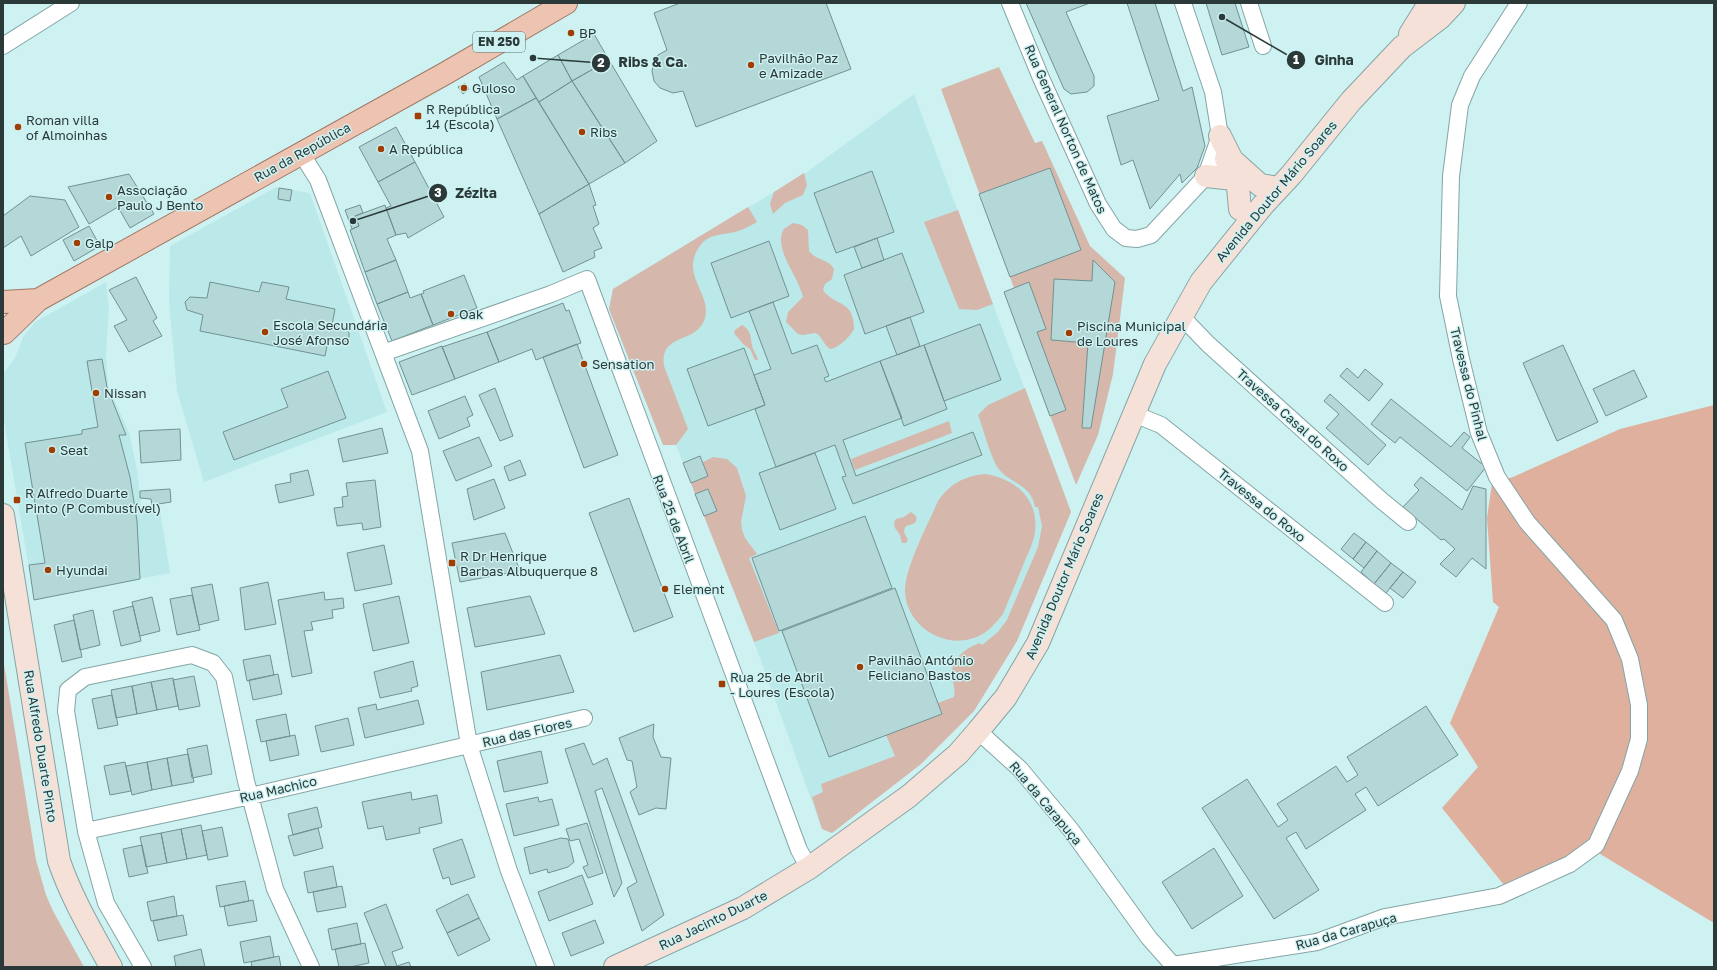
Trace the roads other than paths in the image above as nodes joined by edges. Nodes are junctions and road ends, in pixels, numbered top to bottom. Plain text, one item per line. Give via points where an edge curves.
1 (71, 3) edge
2 (566, 3) edge
3 (1010, 3) edge
4 (1183, 3) edge
5 (1249, 3) edge
6 (1454, 3) edge
7 (1519, 3) edge
8 (1426, 5) edge
9 (1421, 32) junction
10 (3, 46) edge
11 (1262, 46) dead end
12 (1402, 47) junction
13 (1220, 136) junction
14 (301, 153) junction
15 (1206, 176) junction
16 (1234, 179) junction
17 (1269, 187) junction
18 (1240, 208) junction
19 (1201, 282) junction
20 (38, 300) junction
21 (3, 302) edge
22 (1181, 316) junction
23 (3, 336) edge
24 (383, 353) junction
25 (1134, 414) junction
26 (3, 515) edge
27 (1408, 522) dead end
28 (1385, 603) dead end
29 (584, 718) dead end
30 (978, 731) junction
31 (469, 745) junction
32 (251, 796) junction
33 (86, 831) junction
34 (1596, 845) joint
35 (809, 868) junction
36 (111, 967) edge
37 (143, 967) edge
38 (311, 967) edge
39 (546, 967) edge
40 (615, 967) edge

1 - 10 street
2 - 14 main road, Rua da República / EN 250
3 - 15 street, Rua General Norton de Matos via 1098,204 1114,229 1126,238 1150,236
4 - 13 street via 1213,92
5 - 11 street
6 - 9 street, Avenida Doutor Mário Soares via 1440,18
7 - 34 street, Travessa do Pinhal via 1472,76 1460,104 1451,176 1448,296 1480,433 1497,477 1527,522 1614,620 1630,658 1639,705 1639,739 1630,771
8 - 9 street
8 - 12 street, Avenida Doutor Mário Soares
9 - 12 street, Avenida Doutor Mário Soares
12 - 17 street, Avenida Doutor Mário Soares
13 - 15 street
13 - 16 street
13 - 17 street via 1232,160
14 - 20 main road, Rua da República / EN 250
14 - 24 street via 318,180
15 - 16 street
16 - 18 street via 1238,187
17 - 18 street, Avenida Doutor Mário Soares
17 - 19 street, Avenida Doutor Mário Soares
18 - 19 street, Avenida Doutor Mário Soares via 1217,239
19 - 22 street, Avenida Doutor Mário Soares
20 - 21 main road, Rua da República / EN 250
20 - 23 main road, Rua da República / EN 250
22 - 25 street, Avenida Doutor Mário Soares via 1155,364
22 - 27 street, Travessa Casal do Roxo via 1208,344
24 - 31 street via 420,451
24 - 35 street, Rua 25 de Abril via 551,294 586,279 799,850
25 - 28 street, Travessa do Roxo via 1162,425
25 - 30 street, Avenida Doutor Mário Soares via 1038,643 1006,697
26 - 36 street, Rua Alfredo Duarte Pinto via 59,861 74,898
29 - 31 street, Rua das Flores
30 - 34 street, Rua da Carapuça via 1020,769 1071,830 1173,966 1317,942 1385,918 1500,896 1570,864
30 - 35 street, Avenida Doutor Mário Soares via 958,754 909,796
31 - 32 street, Rua Machico
31 - 39 street via 509,871
32 - 33 street, Rua Machico
32 - 33 street via 224,677 213,663 192,655 85,676 68,690 66,711
32 - 38 street via 275,889
33 - 37 street via 106,903
35 - 40 street, Rua Jacinto Duarte via 743,908

